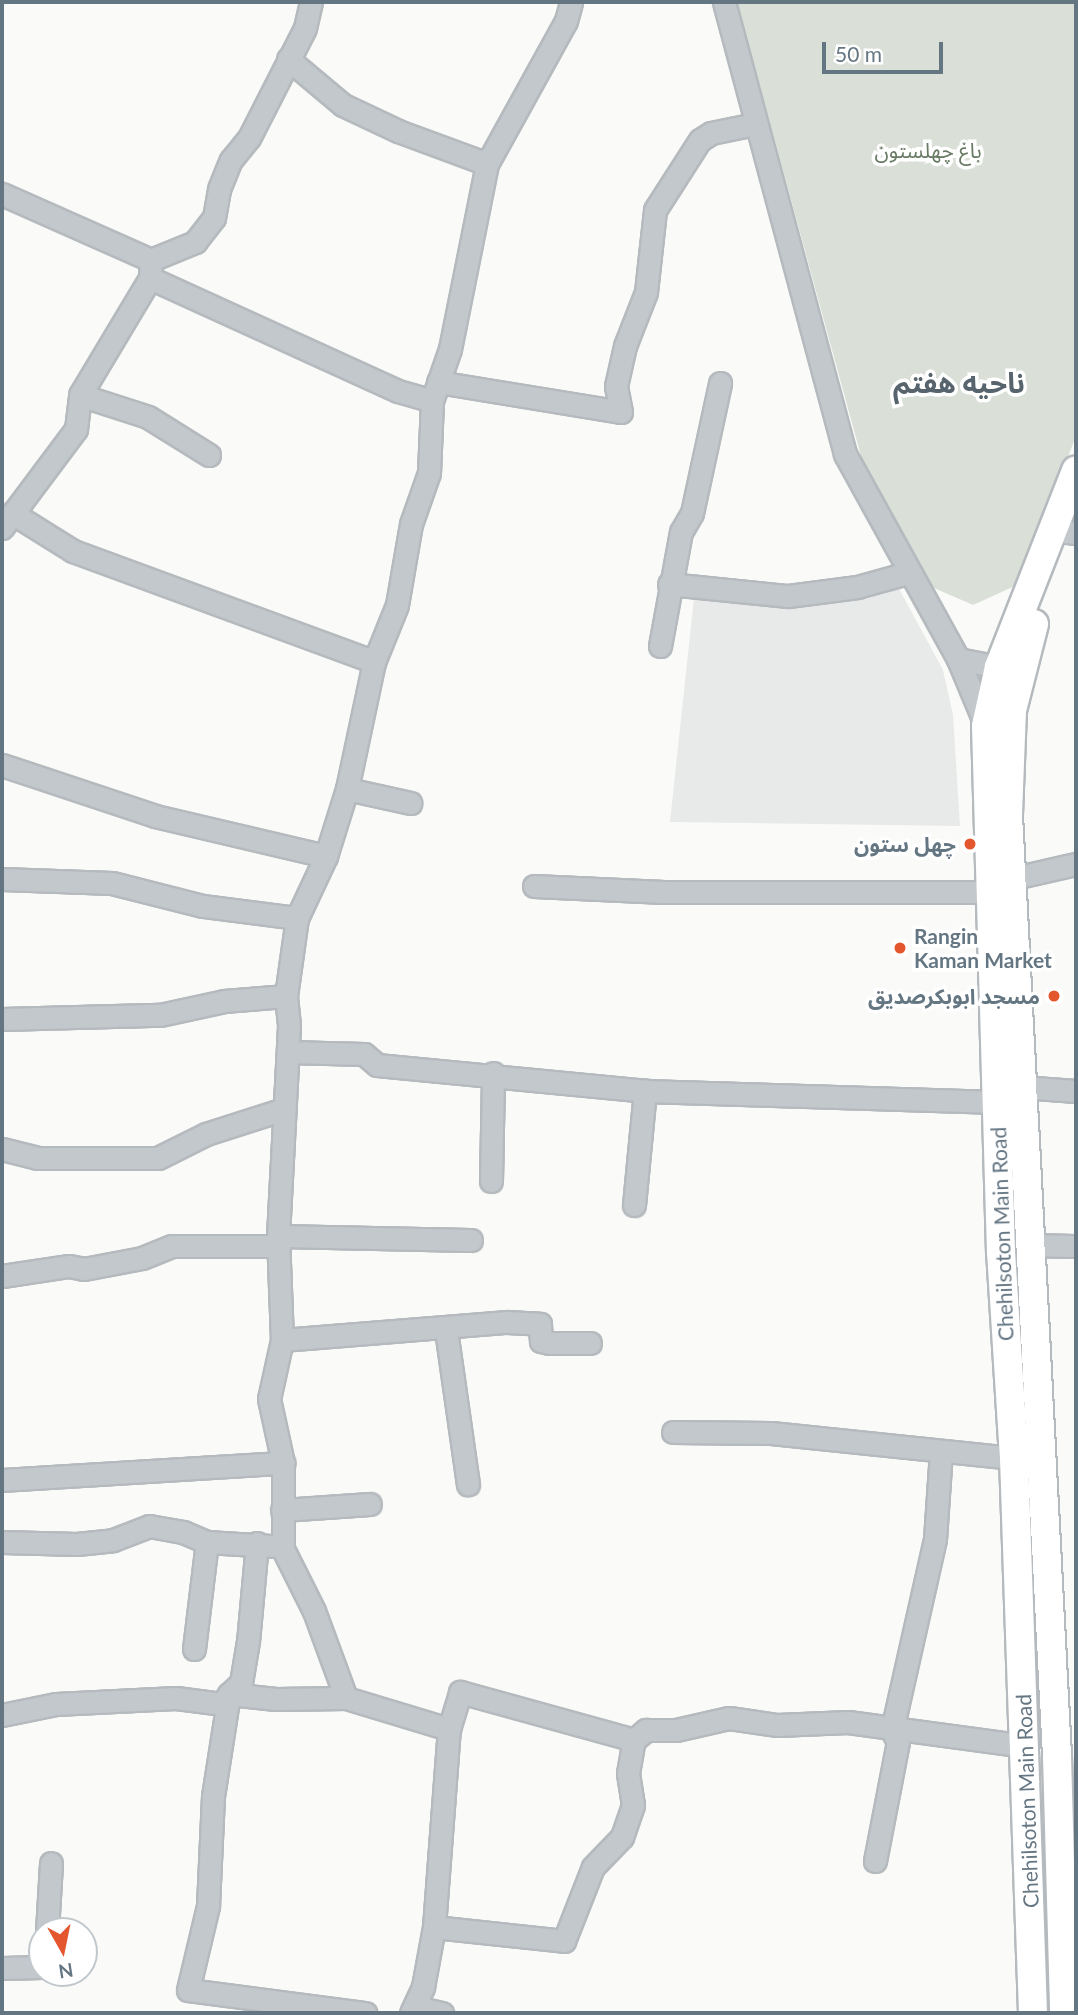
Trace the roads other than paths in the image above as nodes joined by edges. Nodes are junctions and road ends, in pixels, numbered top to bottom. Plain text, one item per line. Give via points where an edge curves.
1 (311, 2) edge
2 (571, 2) edge
3 (724, 2) edge
4 (288, 59) junction
5 (755, 124) junction
6 (487, 164) junction
7 (2, 194) edge
8 (151, 269) junction
9 (720, 383) dead end
10 (435, 391) junction
11 (80, 395) junction
12 (209, 456) dead end
13 (1076, 471) edge
14 (7, 521) edge
15 (1069, 527) edge
16 (908, 573) junction
17 (669, 584) junction
18 (660, 646) dead end
19 (958, 659) junction
20 (374, 662) junction
21 (999, 667) junction
22 (986, 726) junction
23 (2, 765) edge
24 (347, 789) junction
25 (410, 803) dead end
26 (326, 856) junction
27 (1076, 864) edge
28 (2, 879) edge
29 (534, 886) dead end
30 (1001, 886) junction
31 (297, 918) junction
32 (286, 996) junction
33 (2, 1019) edge
34 (288, 1052) junction
35 (493, 1073) junction
36 (1021, 1087) junction
37 (645, 1091) junction
38 (1076, 1091) edge
39 (997, 1102) junction
40 (284, 1109) junction
41 (2, 1149) edge
42 (491, 1181) dead end
43 (634, 1205) dead end
44 (471, 1240) dead end
45 (279, 1241) junction
46 (1029, 1245) junction
47 (1076, 1246) edge
48 (2, 1276) edge
49 (446, 1330) junction
50 (282, 1340) junction
51 (590, 1343) dead end
52 (673, 1432) dead end
53 (941, 1452) junction
54 (1014, 1458) junction
55 (283, 1463) junction
56 (2, 1480) edge
57 (468, 1484) dead end
58 (370, 1504) dead end
59 (282, 1510) junction
60 (2, 1542) edge
61 (207, 1542) junction
62 (257, 1544) junction
63 (283, 1549) junction
64 (194, 1649) dead end
65 (229, 1694) junction
66 (346, 1698) junction
67 (2, 1715) edge
68 (449, 1729) junction
69 (892, 1730) junction
70 (634, 1740) junction
71 (1025, 1746) junction
72 (875, 1861) dead end
73 (51, 1863) dead end
74 (48, 1917) edge
75 (434, 1927) junction
76 (28, 1967) edge
77 (2, 1968) edge
78 (413, 2010) edge
79 (366, 2013) edge
80 (442, 2013) edge
81 (1033, 2013) edge
82 (1064, 2013) edge

1 - 4 street via 305,28
2 - 6 street via 566,21
3 - 5 street
4 - 6 street via 343,105
4 - 8 street via 248,138 231,160 214,218 195,242
5 - 10 street via 711,133 700,140 655,210 646,292 625,346 616,386 621,412
5 - 16 street via 845,454
6 - 10 street via 450,349
7 - 8 street
8 - 10 street via 398,391
8 - 11 street
9 - 17 street via 692,513 681,532
10 - 20 street via 429,473 411,524 397,605
11 - 12 street via 148,417
11 - 14 street via 76,429
13 - 15 main road, Chehilsoton Main Road
14 - 20 street via 74,551
15 - 21 main road, Chehilsoton Main Road
15 - 30 main road, Chehilsoton Main Road via 1027,644 1012,710
16 - 17 street via 857,587 788,596
16 - 19 street
17 - 18 street
19 - 21 street
19 - 22 street
20 - 24 street
21 - 22 main road, Chehilsoton Main Road
22 - 30 main road, Chehilsoton Main Road
23 - 26 street via 155,816
24 - 25 street
24 - 26 street
26 - 31 street
27 - 30 street
28 - 31 street via 113,883 203,906
29 - 30 street via 664,892
30 - 36 main road, Chehilsoton Main Road
30 - 39 main road, Chehilsoton Main Road
31 - 32 street
32 - 33 street via 160,1015
32 - 34 street
34 - 35 street via 364,1054 377,1065
34 - 40 street
35 - 37 street
35 - 42 street
36 - 38 street
36 - 46 main road, Chehilsoton Main Road
37 - 39 street
37 - 43 street
39 - 54 main road, Chehilsoton Main Road
40 - 41 street via 206,1134 158,1158 37,1158
40 - 45 street
44 - 45 street
45 - 48 street via 172,1246 142,1258 84,1269 69,1266
45 - 50 street
46 - 47 street
46 - 82 main road, Chehilsoton Main Road via 1057,1756
49 - 50 street
49 - 51 street via 540,1324 541,1341
49 - 57 street
50 - 55 street via 269,1399
52 - 53 street via 771,1433
53 - 54 street
53 - 69 street via 935,1539
54 - 71 main road, Chehilsoton Main Road
55 - 56 street
55 - 59 street
58 - 59 street
59 - 63 street
60 - 61 street via 89,1543 149,1527 183,1531
61 - 62 street
61 - 64 street
62 - 63 street
62 - 65 street via 241,1683
63 - 66 street via 314,1611
65 - 66 street
65 - 67 street via 222,1704 176,1699 70,1704
65 - 79 street via 213,1796 208,1906 188,1990
66 - 68 street
68 - 70 street via 460,1692
68 - 75 street
69 - 70 street via 848,1722 776,1726 729,1718 676,1730 646,1730
69 - 71 street
69 - 72 street via 898,1742
70 - 75 street via 628,1773 633,1805 622,1837 593,1867 564,1941
71 - 81 main road, Chehilsoton Main Road
73 - 74 street
75 - 78 street
76 - 77 street
78 - 80 street

